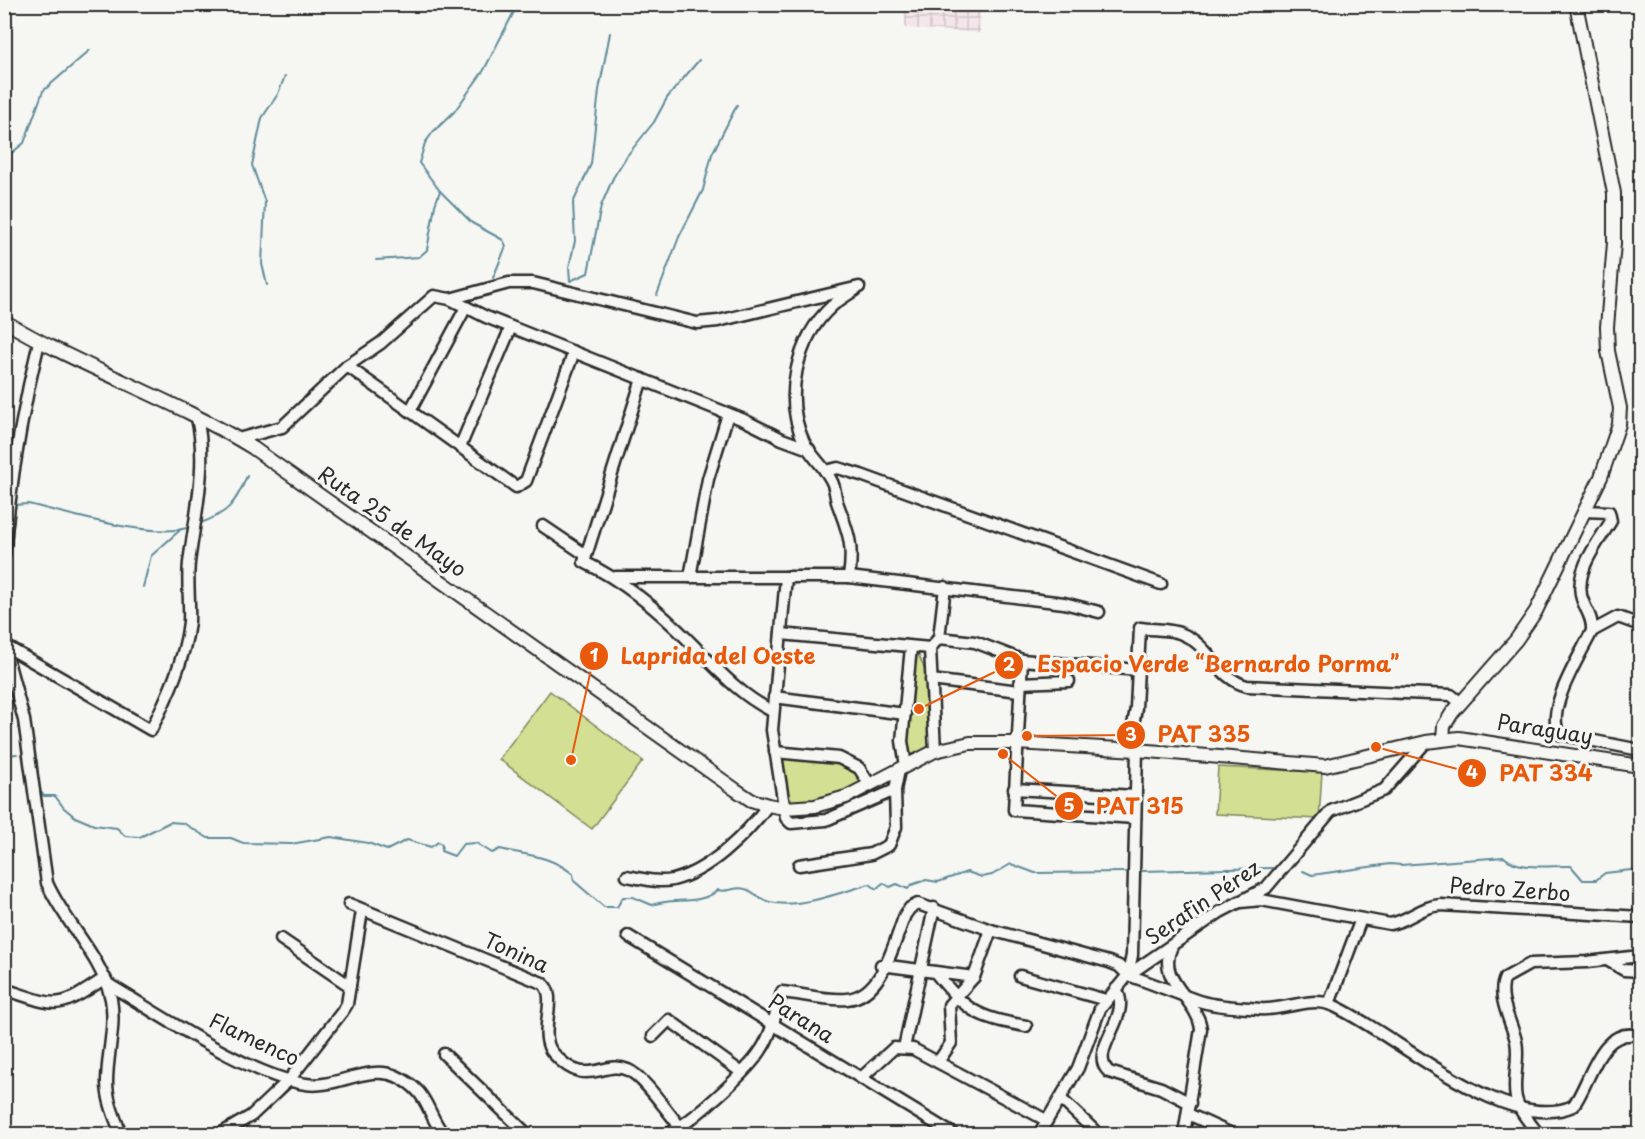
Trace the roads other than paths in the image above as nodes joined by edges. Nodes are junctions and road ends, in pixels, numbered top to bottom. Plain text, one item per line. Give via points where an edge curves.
1 (1576, 4) edge
2 (450, 299) junction
3 (466, 307) junction
4 (4, 321) edge
5 (511, 327) junction
6 (39, 342) junction
7 (574, 352) junction
8 (347, 366) junction
9 (642, 379) junction
10 (410, 411) junction
11 (728, 414) junction
12 (197, 418) junction
13 (238, 439) junction
14 (460, 447) junction
15 (809, 449) junction
16 (825, 471) junction
17 (1584, 511) junction
18 (543, 526) dead end
19 (4, 555) edge
20 (586, 555) junction
21 (616, 577) junction
22 (690, 577) junction
23 (786, 577) junction
24 (849, 577) junction
25 (1161, 585) dead end
26 (945, 587) junction
27 (1099, 612) dead end
28 (1641, 625) edge
29 (1592, 631) junction
30 (782, 634) junction
31 (939, 638) junction
32 (4, 646) edge
33 (911, 647) junction
34 (930, 648) junction
35 (1022, 660) junction
36 (1138, 670) junction
37 (931, 680) junction
38 (1069, 681) dead end
39 (1020, 687) junction
40 (774, 697) junction
41 (1461, 703) junction
42 (772, 711) junction
43 (905, 714) junction
44 (1443, 739) junction
45 (1016, 742) junction
46 (1426, 742) junction
47 (1133, 749) junction
48 (1641, 750) edge
49 (935, 751) junction
50 (775, 753) junction
51 (1641, 766) edge
52 (903, 768) junction
53 (870, 785) junction
54 (1014, 789) junction
55 (895, 790) junction
56 (1135, 796) junction
57 (768, 805) junction
58 (784, 808) junction
59 (1135, 818) junction
60 (799, 865) dead end
61 (627, 876) dead end
62 (1241, 902) junction
63 (349, 904) dead end
64 (934, 908) junction
65 (362, 911) junction
66 (1641, 917) edge
67 (1361, 919) junction
68 (991, 930) junction
69 (628, 936) dead end
70 (281, 939) dead end
71 (1172, 946) junction
72 (1641, 956) edge
73 (1607, 960) junction
74 (883, 965) junction
75 (921, 970) junction
76 (1641, 971) edge
77 (935, 972) junction
78 (1020, 975) dead end
79 (1128, 975) junction
80 (974, 977) junction
81 (105, 978) junction
82 (350, 986) junction
83 (4, 989) edge
84 (1116, 989) junction
85 (1182, 994) junction
86 (955, 998) junction
87 (1106, 1000) junction
88 (1329, 1004) junction
89 (772, 1023) junction
90 (1026, 1026) dead end
91 (653, 1036) dead end
92 (1641, 1036) edge
93 (904, 1048) junction
94 (444, 1054) dead end
95 (938, 1062) junction
96 (741, 1072) junction
97 (861, 1078) junction
98 (289, 1080) junction
99 (1061, 1100) junction
100 (1520, 1107) junction
101 (1189, 1109) junction
102 (1047, 1120) junction
103 (438, 1132) edge
104 (683, 1132) edge
105 (122, 1134) edge
106 (220, 1134) edge
107 (527, 1134) edge
108 (668, 1134) edge
109 (953, 1134) edge
110 (1039, 1134) edge
111 (1098, 1134) edge
112 (1184, 1134) edge
113 (1232, 1134) edge
114 (1538, 1134) edge

1 - 17 main road via 1614,193 1607,327 1620,408 1613,448
2 - 3 street
2 - 8 street via 434,296 381,343
2 - 15 street via 509,283 533,283 697,323 859,287 832,306 798,362 794,383 796,420
3 - 5 street
3 - 10 street
4 - 6 main road, Ruta 25 de Mayo
5 - 7 street
5 - 14 street
6 - 12 main road, Ruta 25 de Mayo
6 - 19 street via 28,385
7 - 9 street
7 - 14 street via 526,482 516,487
8 - 10 street
8 - 13 street via 282,427
9 - 11 street
9 - 20 street
10 - 14 street
11 - 15 street
11 - 22 street via 708,478
12 - 13 main road, Ruta 25 de Mayo
12 - 32 street via 201,435 198,511 189,564 187,635 152,730
13 - 57 main road, Ruta 25 de Mayo via 736,790
15 - 16 street
16 - 24 street via 833,482 851,541
16 - 25 street via 838,468
17 - 29 street via 1609,512 1611,516 1581,573 1581,595
17 - 41 main road via 1528,625
18 - 20 street
20 - 21 street via 585,562
21 - 22 street
21 - 42 street via 726,680
22 - 23 street
23 - 24 street
23 - 30 street
24 - 26 street
26 - 27 street via 1064,603
26 - 31 street
28 - 29 street via 1618,617
29 - 48 street via 1556,708 1554,724 1559,734
30 - 33 street
30 - 40 street
31 - 34 street
31 - 35 street via 975,642
32 - 81 street via 24,720 47,883 58,908 82,938
33 - 34 street
33 - 43 street
34 - 37 street
35 - 36 street
35 - 39 street
36 - 41 street via 1140,628 1181,633 1213,659 1228,678 1247,686 1451,695
36 - 47 street
37 - 39 street
37 - 49 street
38 - 39 street
39 - 45 street
40 - 42 street
40 - 43 street
41 - 44 main road via 1444,726
42 - 50 street
43 - 52 street
44 - 46 main road, Paraguay
44 - 51 main road, Paraguay via 1479,740
45 - 47 main road, Ruta 25 de Mayo
45 - 49 main road, Ruta 25 de Mayo via 970,743
45 - 54 street
46 - 47 main road, Paraguay via 1325,766
46 - 62 street, Serafin Pérez via 1384,790 1331,811 1273,883
47 - 56 street
49 - 52 main road, Ruta 25 de Mayo
50 - 53 street via 839,758 859,768
50 - 58 street
52 - 53 main road, Ruta 25 de Mayo
52 - 55 street
53 - 58 main road, Ruta 25 de Mayo via 828,803
54 - 56 street
54 - 59 street via 1014,810
55 - 58 street via 826,820 791,824
55 - 60 street via 896,827 889,845 871,854
56 - 59 street
57 - 58 main road, Ruta 25 de Mayo
57 - 61 street via 729,847 690,875 651,881
59 - 79 street via 1132,955
62 - 67 street, Pedro Zerbo via 1261,900
62 - 71 street, Serafin Pérez
63 - 65 street, Tonina
64 - 68 street
64 - 74 street via 918,904 910,908
64 - 75 street
65 - 82 street
65 - 104 street, Tonina via 547,986 546,1032 553,1053 582,1073 615,1067 634,1073
66 - 67 street, Pedro Zerbo via 1441,905 1422,909 1396,923
67 - 88 street
68 - 79 street via 1109,962
68 - 80 street
69 - 89 street, Parana
70 - 82 street
71 - 79 street, Serafin Pérez
71 - 85 street via 1167,958 1168,971
72 - 73 street
73 - 76 street via 1624,970
73 - 100 street via 1530,964 1505,978 1502,992 1516,1042 1516,1093
74 - 75 street
74 - 89 street via 881,974 863,995 852,998 782,992
75 - 77 street
75 - 93 street
77 - 80 street
77 - 86 street
78 - 87 street
79 - 84 street, Serafin Pérez
79 - 85 street
80 - 86 street
81 - 83 street via 62,1004 45,1003
81 - 98 street, Flamenco via 108,984 204,1041
81 - 105 street via 113,1014 108,1093
82 - 98 street via 342,1012
84 - 87 street, Serafin Pérez
84 - 101 street via 1122,1001 1101,1056 1103,1067 1161,1088
85 - 88 street via 1198,1001 1262,1010 1315,1002
85 - 101 street via 1197,1012 1201,1029
86 - 90 street via 979,1015
86 - 95 street via 949,1005 951,1043
87 - 99 street, Serafin Pérez
88 - 100 street via 1444,1073
89 - 96 street via 762,1049
89 - 97 street, Parana
91 - 96 street via 669,1020
92 - 100 street via 1626,1034 1612,1041 1573,1106 1547,1112
93 - 95 street
93 - 97 street via 888,1052
94 - 107 street
95 - 102 street
96 - 104 street
97 - 109 street, Parana
98 - 103 street, Flamenco via 317,1085 381,1073 393,1075 420,1093 429,1105
98 - 106 street via 251,1116
99 - 102 street, Serafin Pérez
99 - 111 street
100 - 114 street
101 - 112 street
101 - 113 street
102 - 110 street, Serafin Pérez
104 - 108 street

